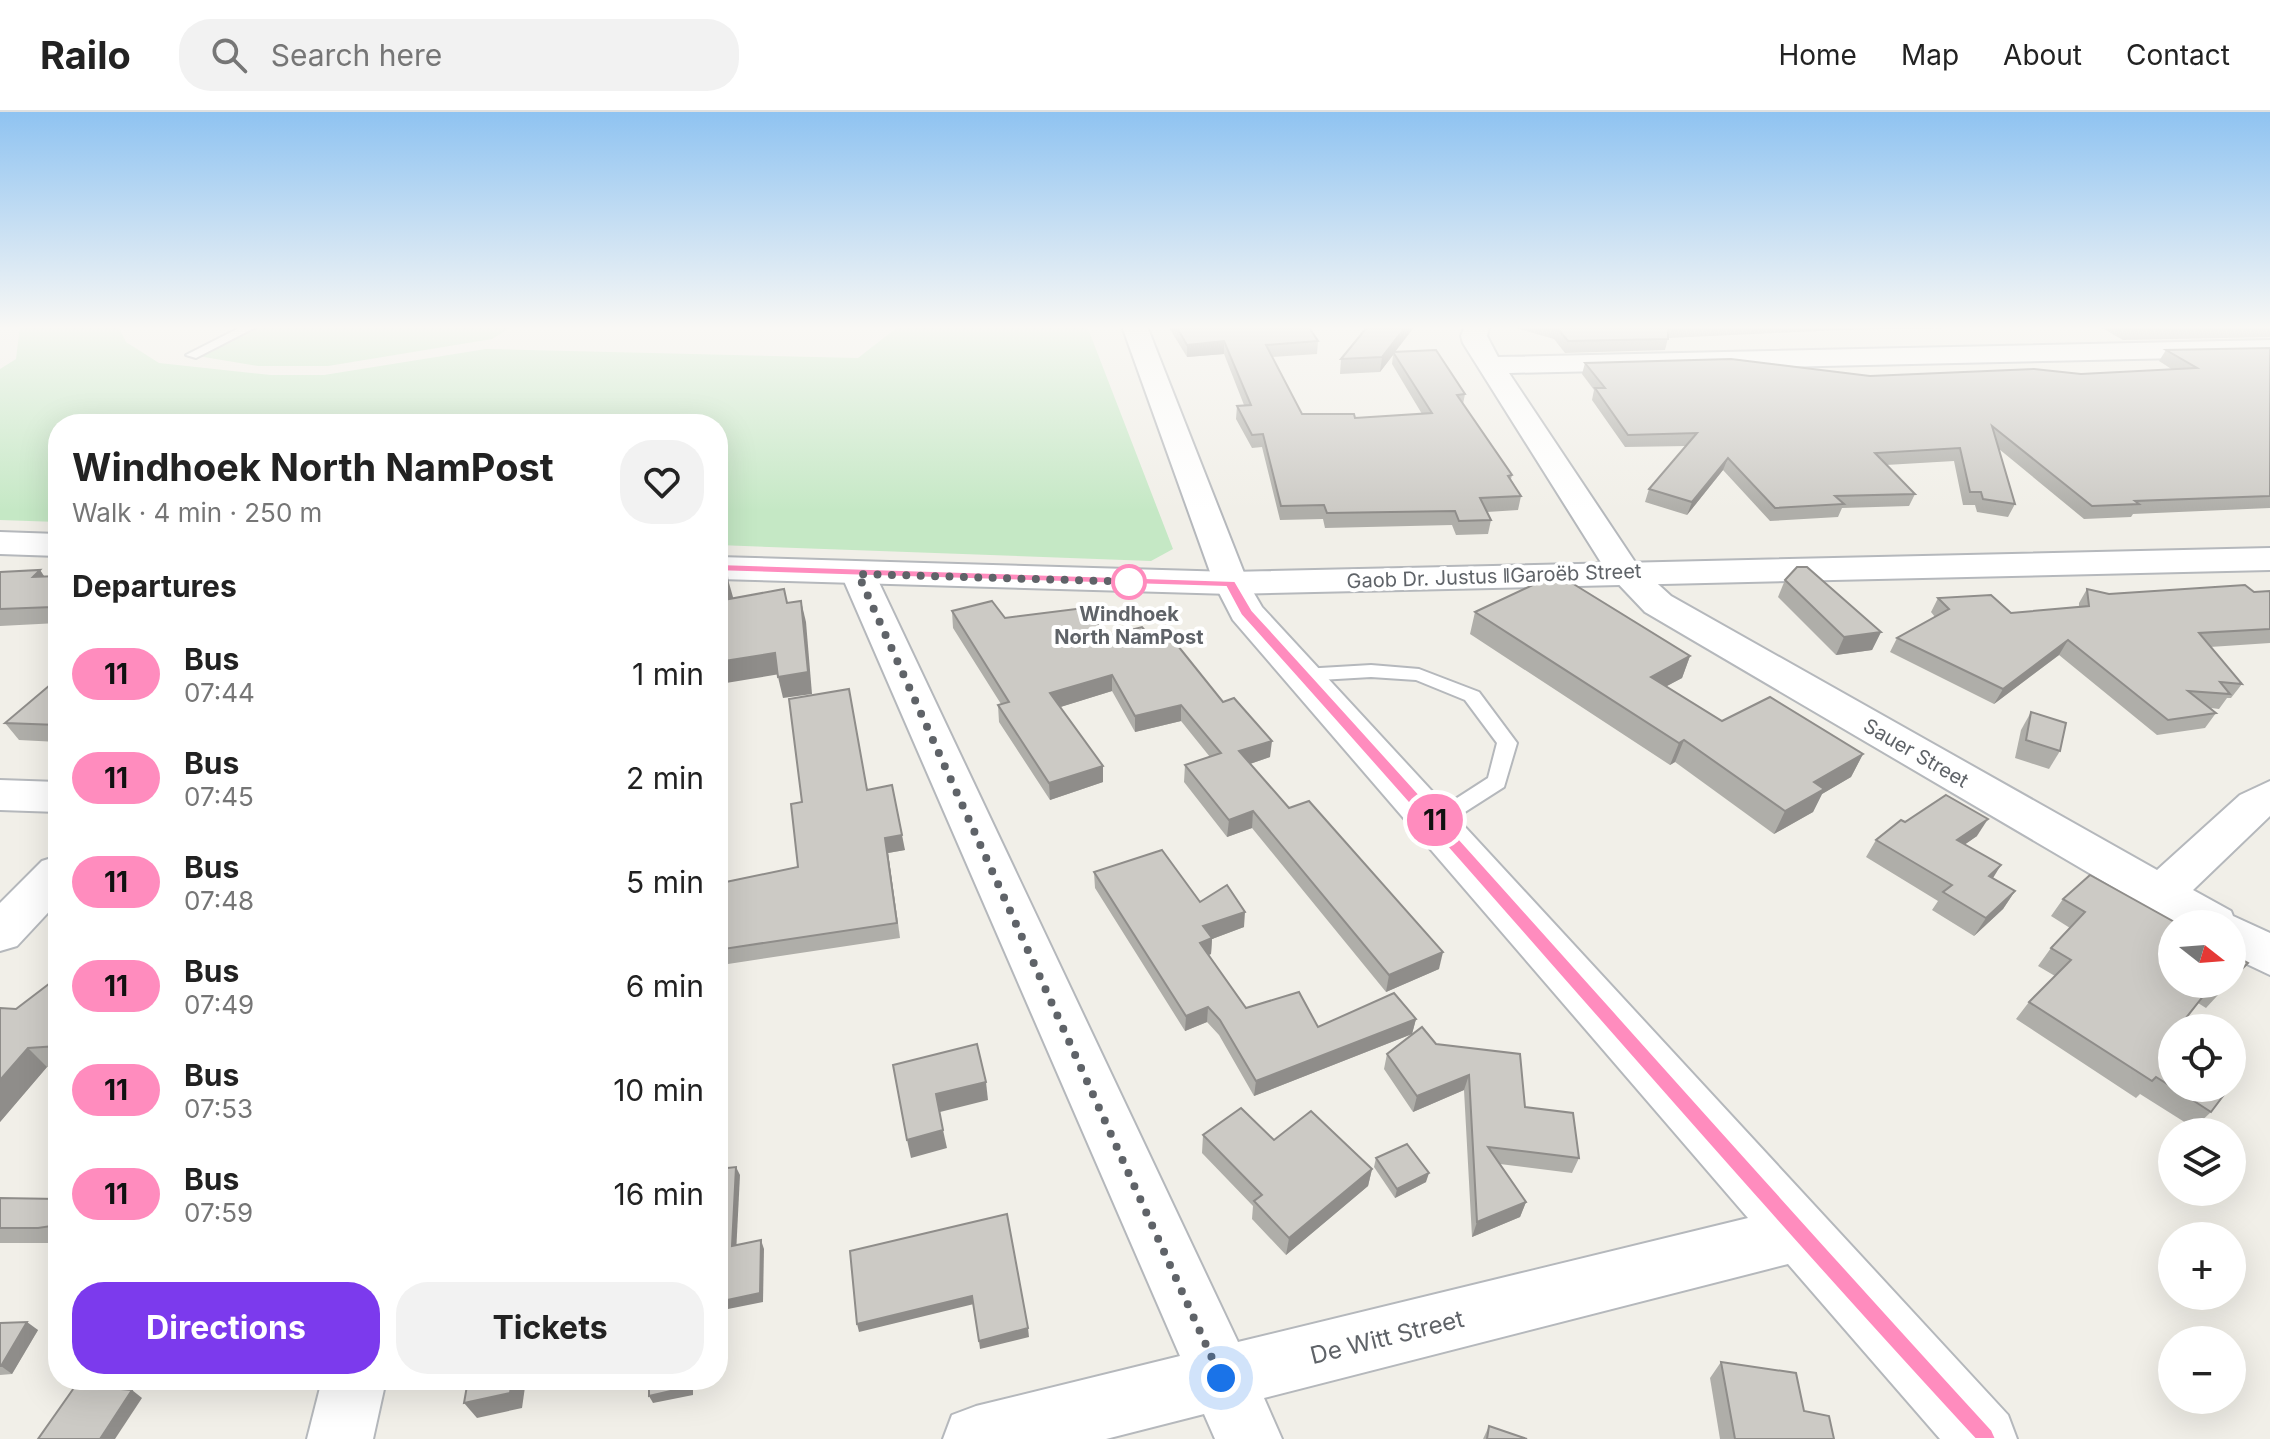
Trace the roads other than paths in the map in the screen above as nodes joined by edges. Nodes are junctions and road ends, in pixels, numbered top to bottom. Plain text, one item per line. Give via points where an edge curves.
1 (1156, 388) edge
2 (1505, 388) edge
3 (0, 543) edge
4 (48, 545) edge
5 (2270, 559) edge
6 (728, 568) edge
7 (1624, 572) junction
8 (858, 574) junction
9 (1231, 583) junction
10 (1303, 675) junction
11 (0, 795) edge
12 (2270, 796) edge
13 (48, 797) edge
14 (1436, 821) junction
15 (48, 883) edge
16 (2161, 893) junction
17 (2190, 910) edge
18 (0, 933) edge
19 (2246, 942) edge
20 (2270, 956) edge
21 (1797, 1234) junction
22 (1221, 1378) junction
23 (352, 1390) edge
24 (340, 1439) edge
25 (976, 1439) edge
26 (1249, 1439) edge
27 (1984, 1439) edge

1 - 9 street
2 - 7 street, Sauer Street
3 - 4 street
5 - 7 street, Gaob Dr. Justus ǁGaroëb Street
6 - 8 street, Gaob Dr. Justus ǁGaroëb Street
7 - 9 street, Gaob Dr. Justus ǁGaroëb Street
7 - 16 street, Sauer Street via 1687,622
8 - 9 street, Gaob Dr. Justus ǁGaroëb Street
8 - 22 street
9 - 10 street via 1246,612
10 - 14 street
10 - 14 lane via 1419,675 1472,696 1507,743 1497,782
11 - 13 street
12 - 16 street
14 - 21 street
15 - 18 street
16 - 17 street, Sauer Street
19 - 20 street
21 - 22 street, De Witt Street
21 - 27 street
22 - 25 street, De Witt Street
22 - 26 street
23 - 24 street

